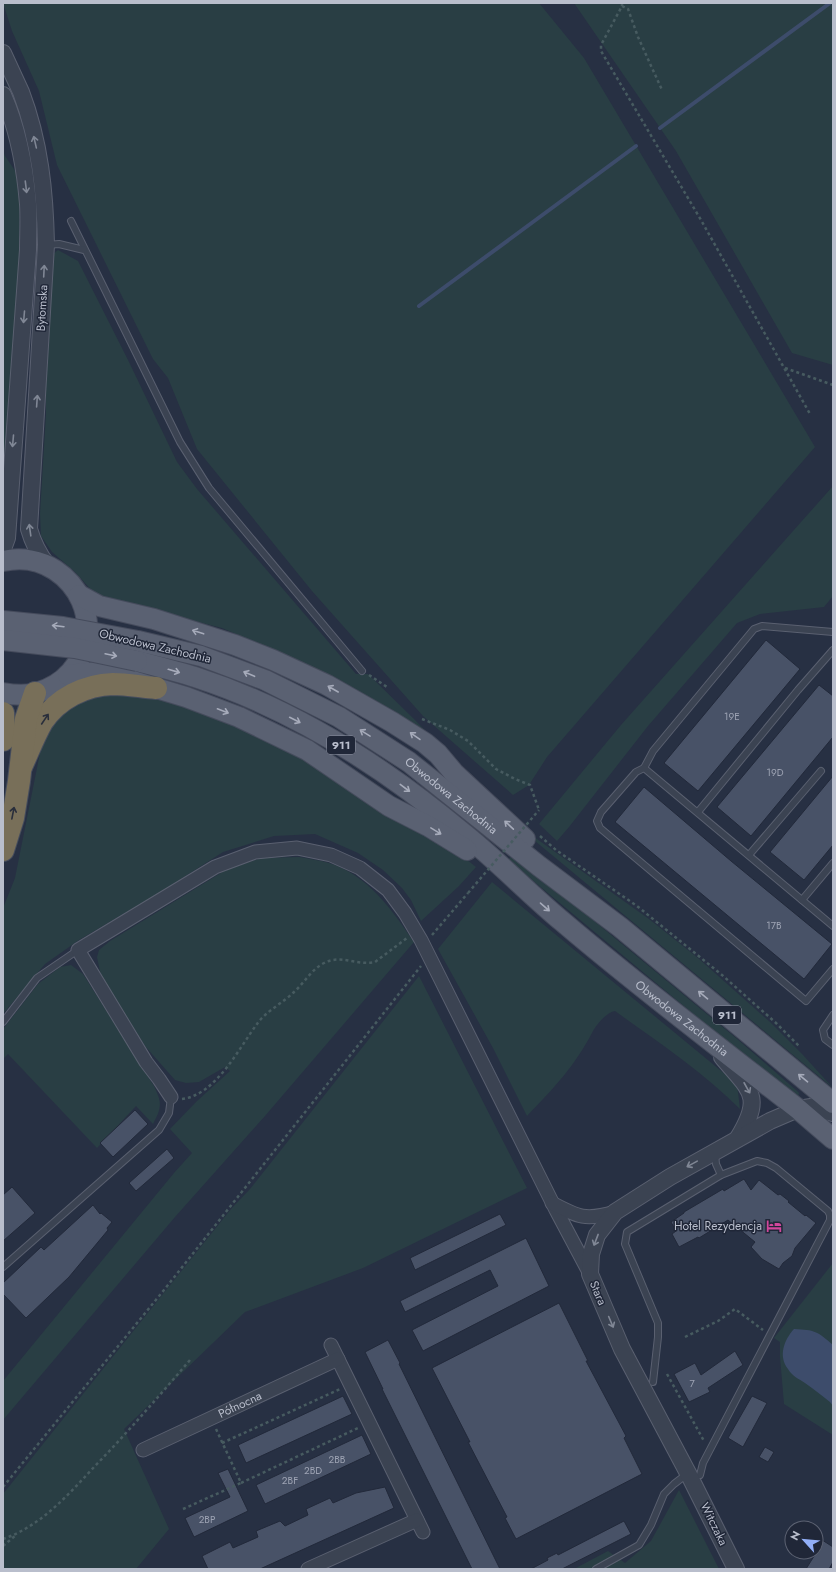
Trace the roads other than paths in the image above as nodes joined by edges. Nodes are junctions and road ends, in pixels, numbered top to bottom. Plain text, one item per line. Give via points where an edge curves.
1 (3, 53) edge
2 (3, 95) edge
3 (71, 221) dead end
4 (46, 245) junction
5 (84, 250) junction
6 (3, 549) edge
7 (3, 561) edge
8 (47, 565) junction
9 (79, 595) junction
10 (3, 620) edge
11 (833, 632) edge
12 (3, 640) edge
13 (833, 650) edge
14 (362, 671) road end
15 (68, 675) junction
16 (156, 688) junction
17 (3, 693) edge
18 (35, 694) junction
19 (3, 713) edge
20 (3, 740) edge
21 (21, 767) junction
22 (644, 768) junction
23 (821, 771) dead end
24 (698, 812) junction
25 (3, 850) edge
26 (749, 855) junction
27 (833, 863) edge
28 (516, 881) junction
29 (802, 900) junction
30 (833, 926) edge
31 (620, 927) junction
32 (78, 950) junction
33 (833, 969) edge
34 (833, 1015) edge
35 (3, 1022) edge
36 (706, 1036) junction
37 (833, 1045) edge
38 (172, 1098) joint
39 (833, 1103) edge
40 (798, 1109) junction
41 (833, 1113) edge
42 (738, 1138) junction
43 (833, 1139) edge
44 (719, 1149) junction
45 (721, 1176) junction
46 (552, 1203) junction
47 (615, 1212) junction
48 (3, 1268) edge
49 (590, 1274) junction
50 (331, 1345) dead end
51 (338, 1359) junction
52 (648, 1384) junction
53 (143, 1450) dead end
54 (693, 1476) junction
55 (417, 1520) junction
56 (423, 1532) dead end
57 (308, 1569) edge
58 (596, 1569) edge
59 (736, 1569) edge

4 -> 1 street, Bytomska via 41,167 21,93
2 -> 6 street, Bytomska via 23,163 28,204 25,297 8,527
3 - 5 lane
4 - 5 lane via 59,244
8 -> 4 street, Bytomska via 38,554 29,529
5 - 14 lane via 196,469
7 - 8 main road via 22,559
8 - 9 main road via 66,577
9 - 15 main road via 85,608 87,637 77,664
31 -> 9 main road via 454,773 438,754 414,735 327,685 273,660 197,632 99,606
31 -> 10 main road, Obwodowa Zachodnia / 911, bridge via 539,866 422,771 365,732 311,702 244,671 201,656 63,626
11 - 22 lane via 762,626 754,629 653,751
12 -> 28 main road, Obwodowa Zachodnia / 911, bridge via 75,648 137,661 237,693 312,728 401,785 459,830
13 - 24 lane
15 - 16 main road via 84,672 104,673
15 - 18 main road via 53,686
21 -> 16 highway via 42,723 65,699 102,685
16 -> 28 main road via 239,717 306,750 389,806 428,826
17 - 18 main road
18 - 21 highway via 26,719
19 - 20 highway
25 -> 21 highway via 12,818
22 - 24 lane
22 - 33 lane via 636,772 601,812 597,821 600,828 806,1002
23 - 26 lane
24 - 26 lane
26 - 29 lane
27 - 29 lane
28 -> 36 main road, Obwodowa Zachodnia / 911 via 563,922
29 - 30 lane
39 -> 31 main road, Obwodowa Zachodnia / 911
32 - 35 lane via 36,978
32 - 38 street via 146,1062
32 - 46 street via 215,868 256,852 297,848 331,855 360,868 388,890 405,913
34 - 37 lane via 823,1030 825,1039
36 - 40 main road, Obwodowa Zachodnia / 911
36 -> 42 street, Stara via 748,1087 752,1099 747,1124
38 - 48 lane via 169,1113 159,1130
40 - 41 street, Stara via 811,1107
40 - 42 street, Stara
40 - 43 main road, 911
42 - 44 street, Stara
44 - 45 lane via 715,1154
44 -> 47 street, Stara via 670,1176
45 - 52 lane via 627,1232 625,1244 658,1323 658,1337
45 - 54 lane via 757,1161 767,1162 828,1211 830,1220 703,1463
46 - 47 street via 583,1217
46 - 49 street
47 -> 49 street, Stara via 597,1234 590,1254
49 -> 52 street, Stara via 622,1348
50 - 51 street
51 - 53 street, Północna
51 - 55 street
52 - 54 street, Stara
54 - 58 lane via 674,1484 664,1494 639,1545
54 - 59 street, Witczaka
55 - 56 street
55 - 57 street

